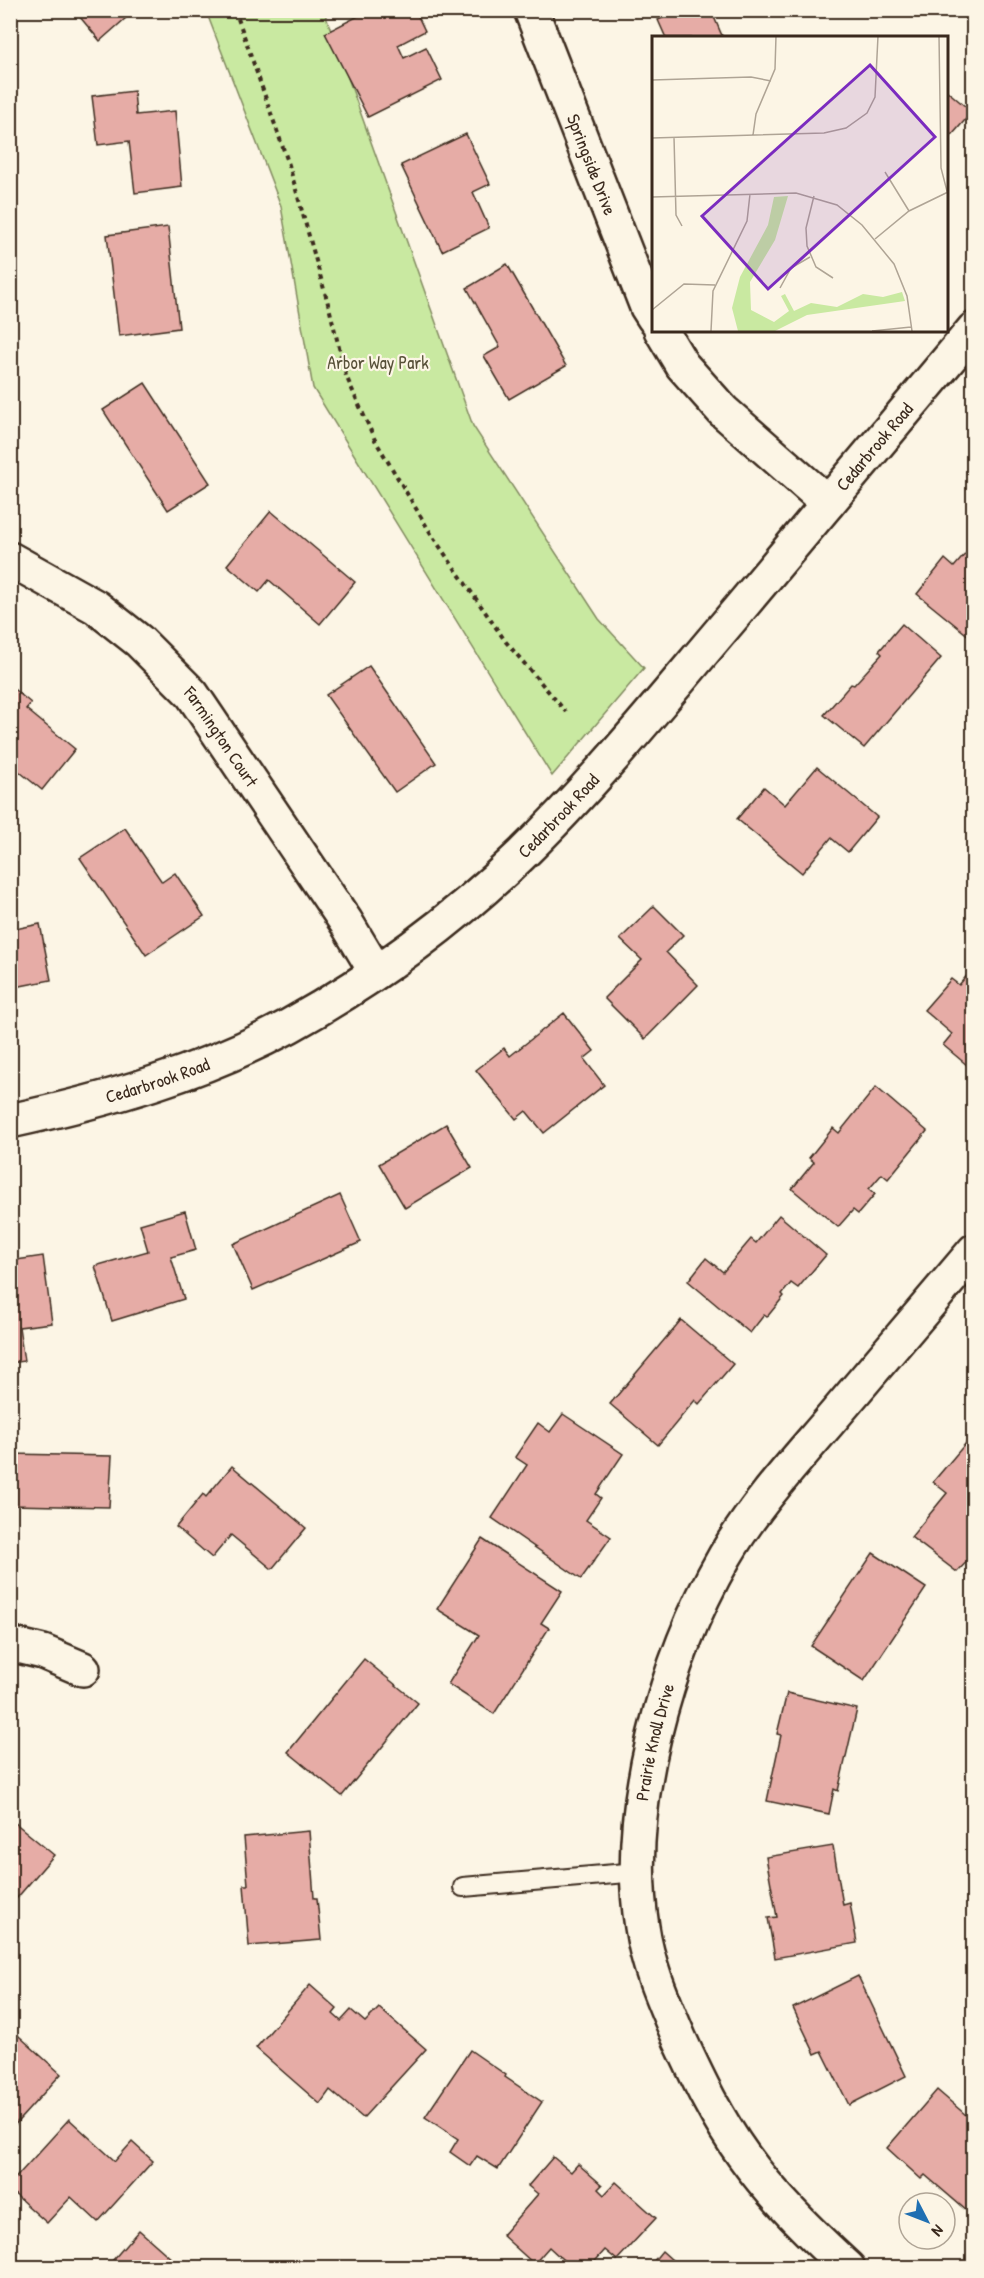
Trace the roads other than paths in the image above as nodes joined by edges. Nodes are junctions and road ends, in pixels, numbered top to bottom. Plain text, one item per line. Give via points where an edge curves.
1 (531, 10) edge
2 (652, 315) edge
3 (974, 330) edge
4 (662, 332) edge
5 (828, 503) junction
6 (10, 559) edge
7 (376, 972) junction
8 (10, 1121) edge
9 (974, 1251) edge
10 (10, 1644) edge
11 (84, 1669) dead end
12 (638, 1872) junction
13 (463, 1887) dead end
14 (848, 2268) edge

1 - 2 street, Springside Drive
3 - 5 street, Cedarbrook Road
4 - 5 street via 682,365 723,411
5 - 7 street, Cedarbrook Road via 612,760 521,855 462,907
6 - 7 street, Farmington Court via 96,607 139,641 192,694
7 - 8 street, Cedarbrook Road via 289,1026 216,1060 145,1087
9 - 12 street, Prairie Knoll Drive via 782,1476 726,1555 688,1627 662,1706 643,1793
10 - 11 street
12 - 13 lane
12 - 14 street, Prairie Knoll Drive via 641,1927 655,1984 706,2095 742,2154 794,2217

